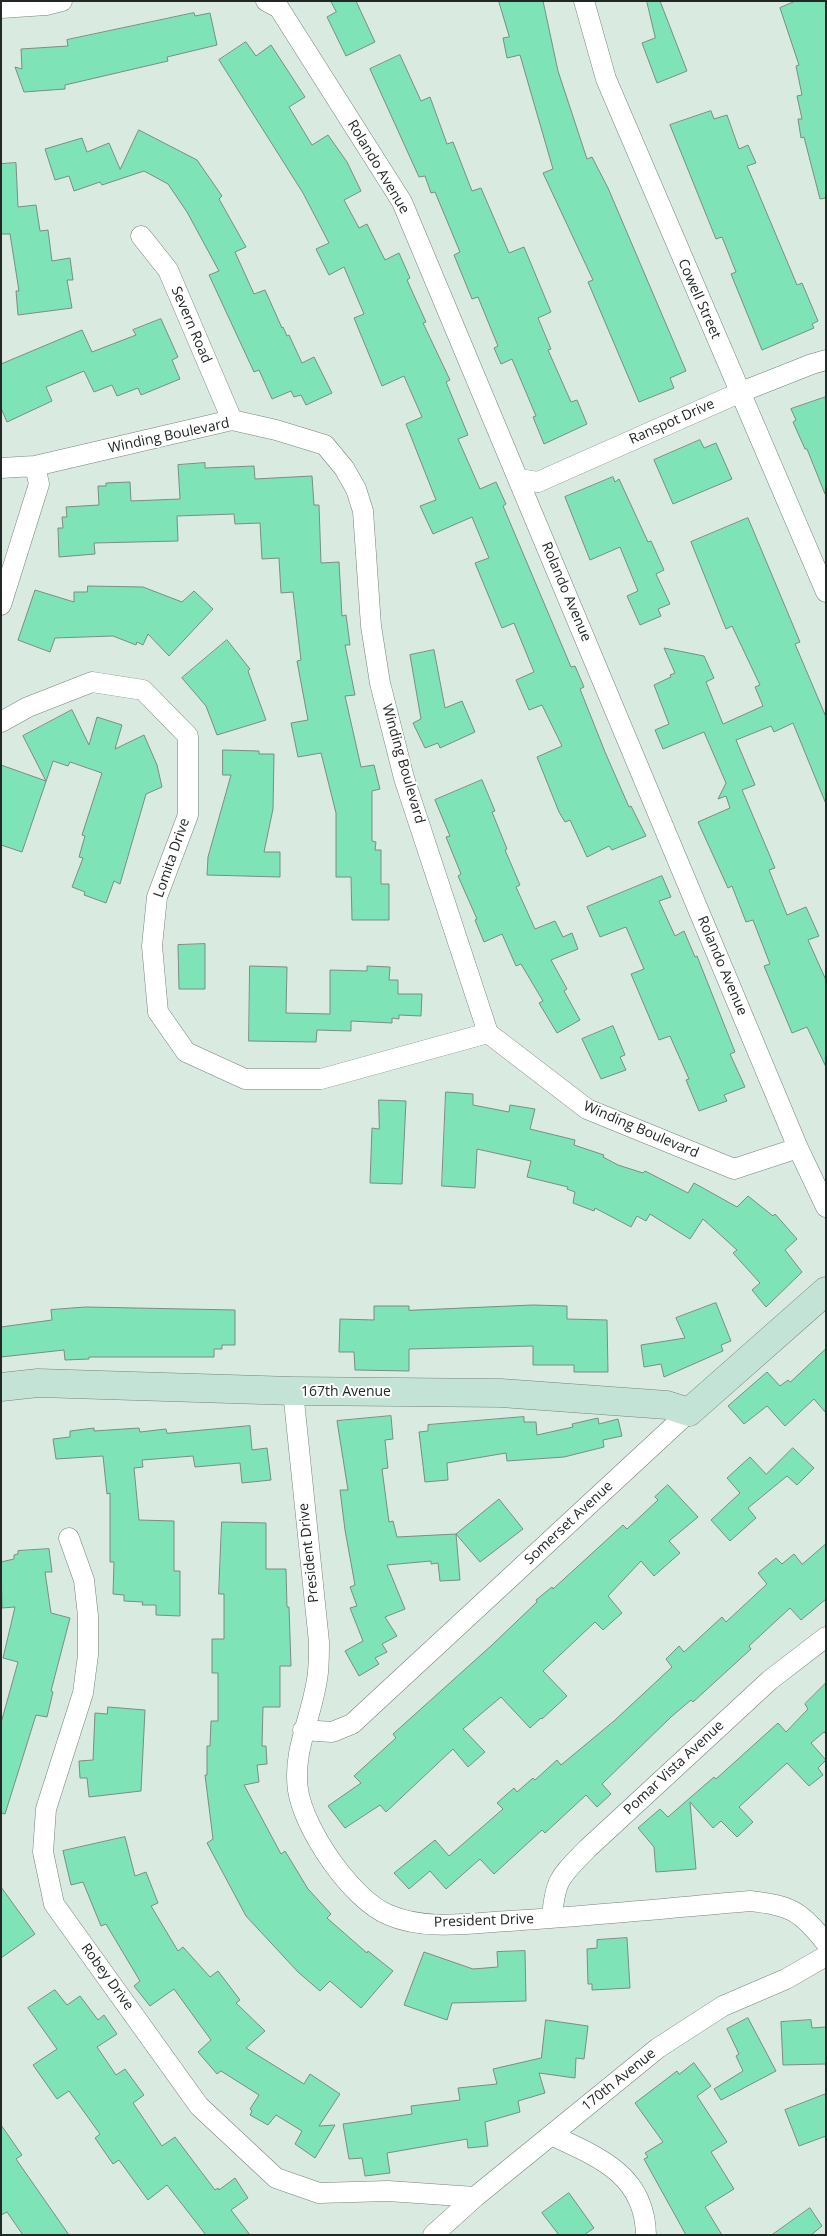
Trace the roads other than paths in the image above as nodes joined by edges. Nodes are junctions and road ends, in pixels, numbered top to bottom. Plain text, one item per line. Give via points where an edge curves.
1 (62, 1) edge
2 (584, 1) edge
3 (277, 4) edge
4 (1, 8) edge
5 (141, 236) dead end
6 (826, 360) edge
7 (741, 392) junction
8 (232, 420) junction
9 (34, 466) junction
10 (1, 468) edge
11 (519, 479) junction
12 (826, 592) edge
13 (1, 605) edge
14 (1, 722) edge
15 (488, 1033) junction
16 (798, 1148) junction
17 (826, 1207) edge
18 (826, 1291) edge
19 (1, 1388) edge
20 (293, 1391) junction
21 (689, 1412) junction
22 (70, 1538) dead end
23 (826, 1637) edge
24 (303, 1730) junction
25 (552, 1918) junction
26 (826, 1943) edge
27 (826, 1956) edge
28 (551, 2136) junction
29 (475, 2197) junction
30 (433, 2235) edge
31 (646, 2235) edge

1 - 4 street
2 - 7 street, Cowell Street via 606,79
3 - 11 street, Rolando Avenue via 402,202
5 - 8 street, Severn Road via 168,270
6 - 7 street, Ranspot Drive
7 - 11 street, Ranspot Drive via 538,482
7 - 12 street, Cowell Street
8 - 9 street, Winding Boulevard
8 - 15 street, Winding Boulevard via 325,446 344,468 356,490 364,511 371,626 380,683 404,778
9 - 10 street, Winding Boulevard
9 - 13 street via 39,484
11 - 16 street, Rolando Avenue
14 - 15 street, Lomita Drive via 28,707 92,682 144,690 188,736 188,815 157,897 152,946 158,1012 186,1052 245,1079 321,1079
15 - 16 street, Winding Boulevard via 587,1109 734,1169
16 - 17 street, Rolando Avenue
18 - 21 street, Somerset Avenue
19 - 20 street, 167th Avenue via 38,1383
20 - 21 street, 167th Avenue via 501,1393 667,1404
20 - 24 street, President Drive via 319,1642 318,1672
21 - 24 street, Somerset Avenue via 352,1724 332,1732
22 - 29 street, Robey Drive via 84,1580 88,1655 83,1693 46,1809 42,1852 54,1904 199,2106 276,2178 319,2192 388,2191
23 - 25 street, Pomar Vista Avenue via 770,1680 587,1849 562,1875 554,1891
24 - 25 street, President Drive via 298,1791 304,1812 334,1864 370,1903 389,1915 430,1924
25 - 26 street, President Drive via 759,1902 777,1904 800,1915
27 - 28 street, 170th Avenue via 693,2024 658,2048
28 - 29 street, 170th Avenue
28 - 31 street via 592,2155 626,2179 643,2206
29 - 30 street, 170th Avenue

